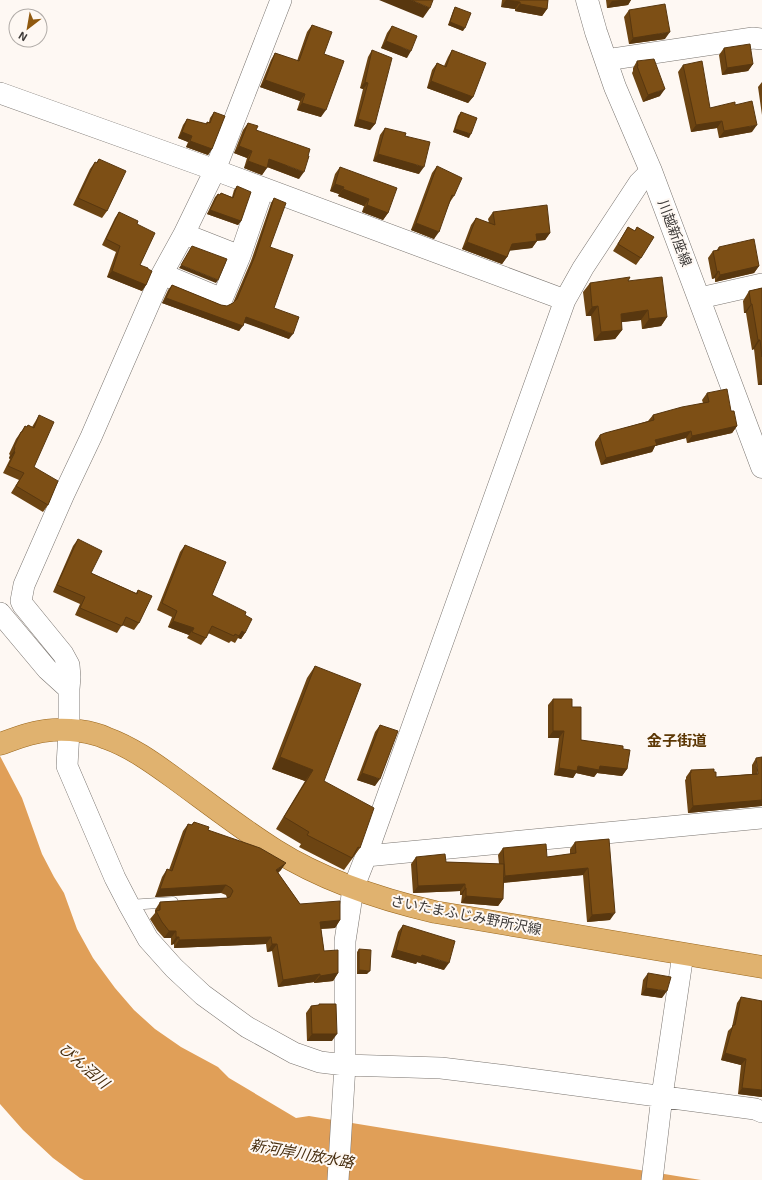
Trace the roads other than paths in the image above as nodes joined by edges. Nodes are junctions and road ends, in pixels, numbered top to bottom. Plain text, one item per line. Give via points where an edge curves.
1 (281, 0) edge
2 (587, 0) edge
3 (762, 39) edge
4 (606, 60) junction
5 (0, 93) edge
6 (215, 170) junction
7 (651, 171) junction
8 (263, 189) junction
9 (184, 234) junction
10 (240, 256) junction
11 (162, 274) junction
12 (762, 284) edge
13 (700, 298) junction
14 (565, 300) junction
15 (762, 467) edge
16 (0, 613) edge
17 (69, 689) junction
18 (69, 731) junction
19 (0, 744) edge
20 (762, 818) edge
21 (366, 856) junction
22 (353, 889) junction
23 (182, 902) edge
24 (129, 905) junction
25 (683, 954) junction
26 (762, 967) edge
27 (345, 1065) junction
28 (662, 1096) junction
29 (762, 1112) edge
30 (338, 1180) edge
31 (652, 1180) edge

1 - 6 street
2 - 4 main road, 川越新座線
3 - 4 street via 753,38
4 - 7 main road, 川越新座線
5 - 6 street
6 - 8 street
6 - 9 street
7 - 13 main road, 川越新座線
7 - 14 street via 639,183
8 - 10 street
8 - 14 street
9 - 10 street
9 - 11 street
10 - 11 street via 222,299
11 - 17 street via 22,592 23,605 69,665
12 - 13 street
13 - 15 main road, 川越新座線
14 - 21 street
16 - 17 street via 47,669
17 - 18 street
18 - 19 main road, さいたまふじみ野所沢線 via 36,732
18 - 22 main road, さいたまふじみ野所沢線 via 105,737 130,748 276,851
18 - 24 street via 67,766
20 - 21 street
21 - 22 street
22 - 25 main road, さいたまふじみ野所沢線 via 435,912
22 - 27 street via 345,941
23 - 24 lane
24 - 27 street via 148,939 203,995 247,1027 294,1052 320,1062
25 - 26 main road, さいたまふじみ野所沢線
25 - 28 street
27 - 28 street via 441,1068
27 - 30 street
28 - 29 street
28 - 31 street

